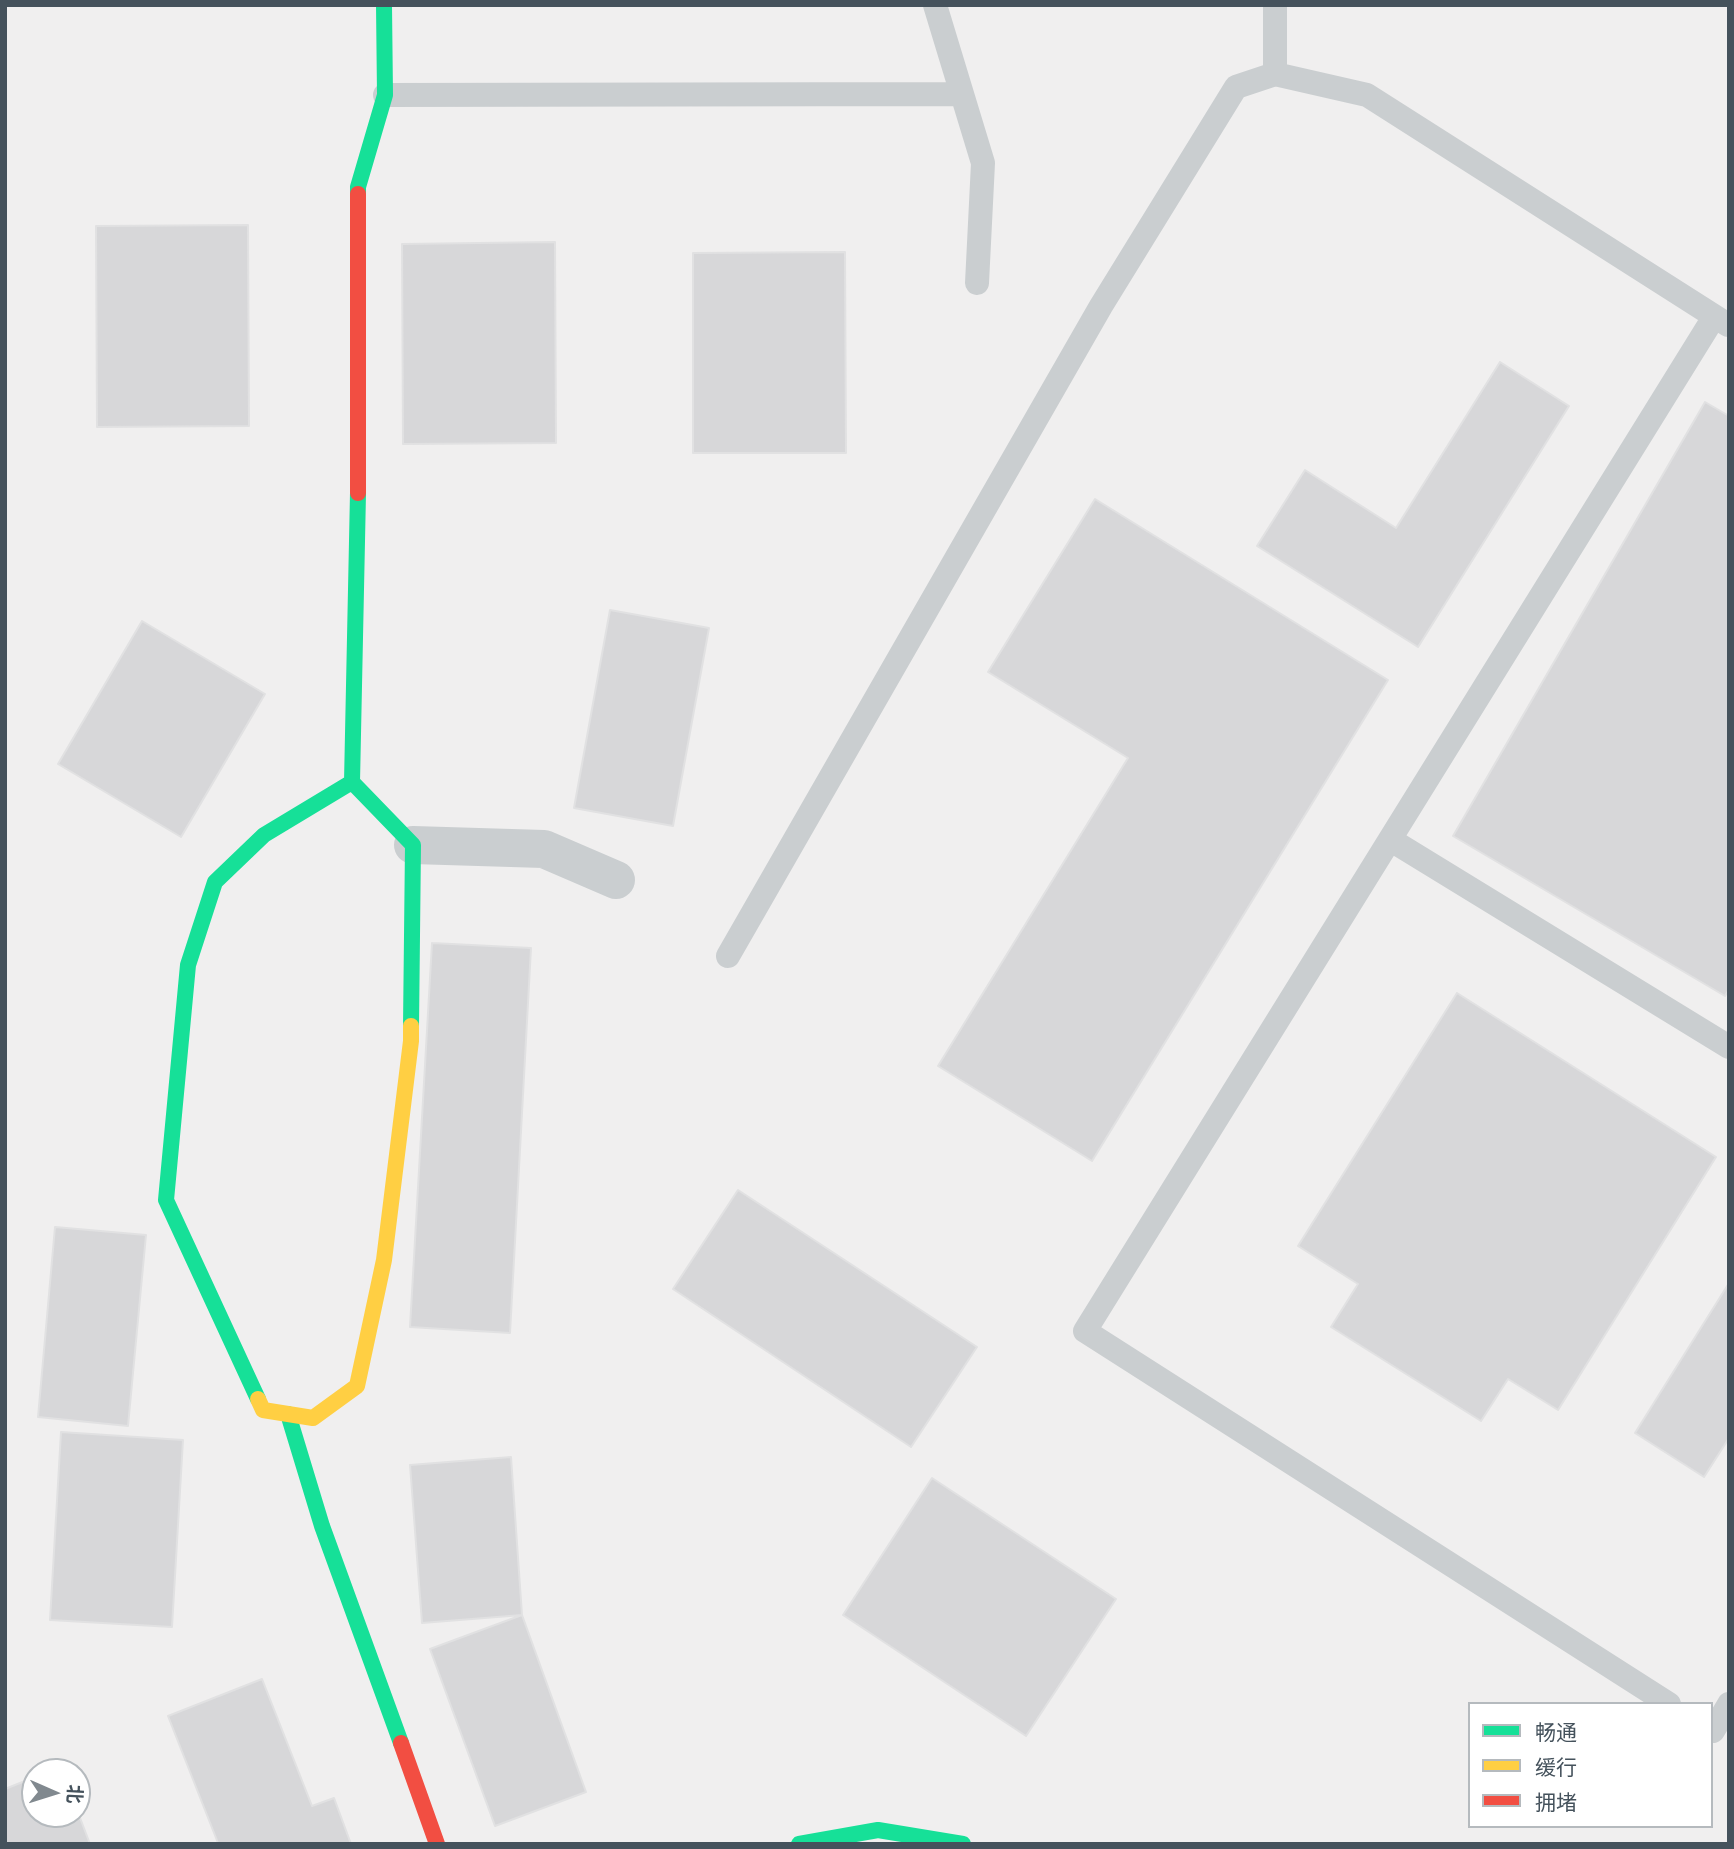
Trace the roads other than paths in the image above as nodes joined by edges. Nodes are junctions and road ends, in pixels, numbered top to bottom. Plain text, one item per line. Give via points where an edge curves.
1 (384, 5) edge
2 (935, 5) edge
3 (1275, 5) edge
4 (1275, 74) junction
5 (962, 94) junction
6 (385, 95) junction
7 (976, 283) dead end
8 (1722, 321) edge
9 (352, 782) junction
10 (1391, 840) junction
11 (413, 845) junction
12 (616, 880) dead end
13 (728, 956) dead end
14 (1729, 1047) edge
15 (288, 1414) junction
16 (1666, 1702) edge
17 (1729, 1704) edge
18 (1718, 1735) edge
19 (437, 1844) edge
20 (799, 1844) edge
21 (963, 1844) edge

1 - 6 street
2 - 5 lane
3 - 4 lane
4 - 8 lane via 1367,95
4 - 13 lane via 1236,87 1229,98 1101,306
5 - 6 lane
5 - 7 lane via 983,163
6 - 9 street via 358,187
8 - 10 lane
9 - 11 street
9 - 15 street via 264,835 215,882 188,965 166,1200 263,1410
10 - 14 lane
10 - 16 lane via 1085,1331
11 - 12 street via 544,849
11 - 15 street via 411,1041 384,1260 360,1373 357,1386 313,1418
15 - 19 street via 322,1526
17 - 18 lane
20 - 21 street via 878,1830

